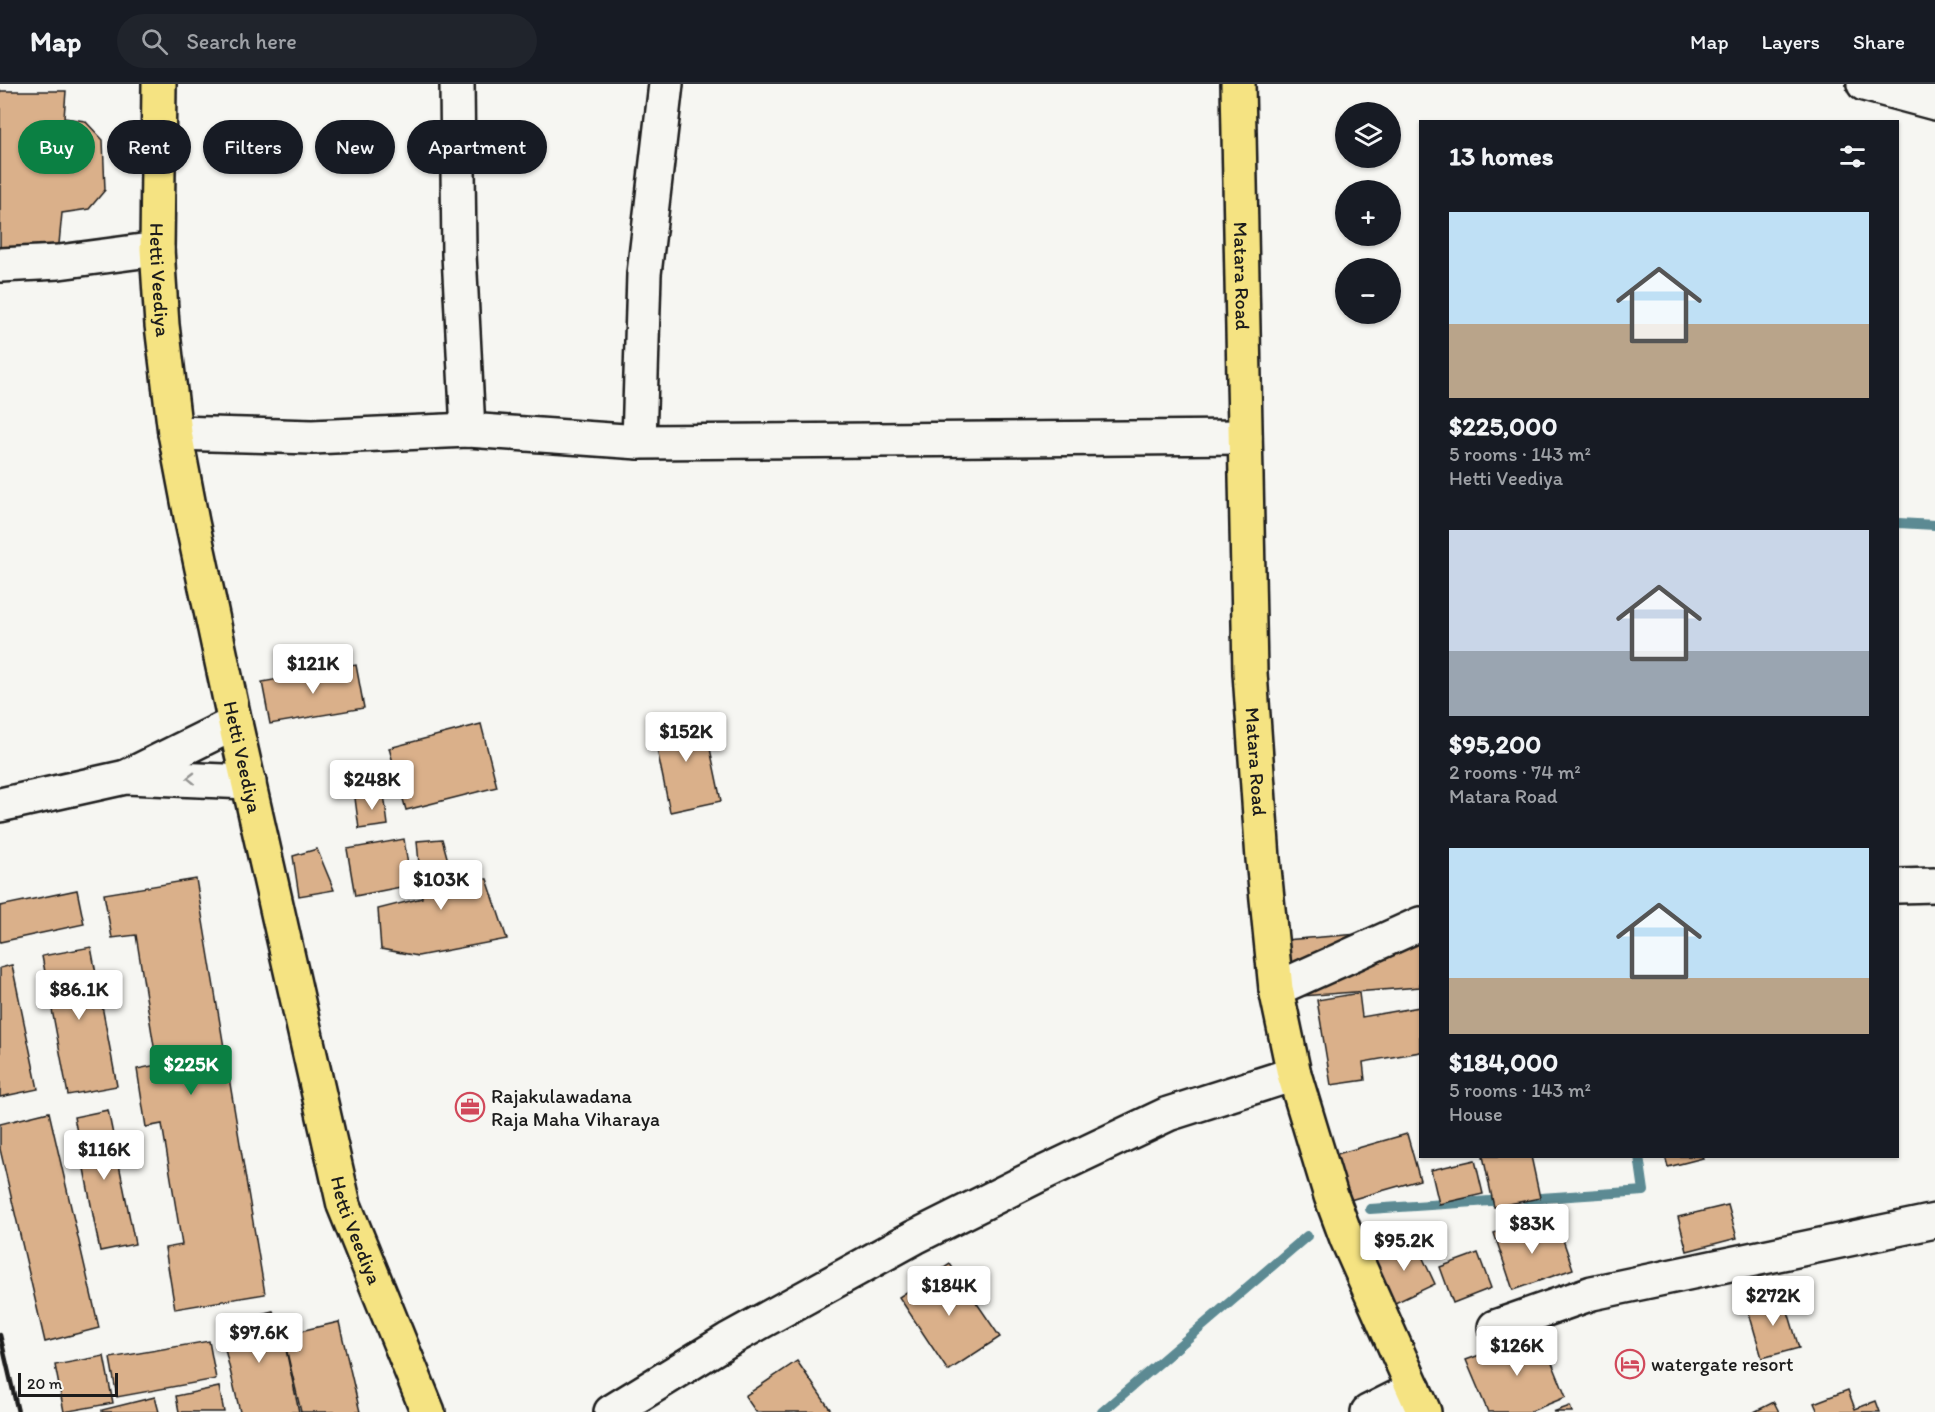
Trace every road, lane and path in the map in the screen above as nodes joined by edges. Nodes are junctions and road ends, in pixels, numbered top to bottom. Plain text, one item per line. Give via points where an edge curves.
1 (159, 84) edge
2 (457, 84) edge
3 (666, 84) edge
4 (1238, 84) edge
5 (1864, 84) edge
6 (1935, 103) edge
7 (157, 249) junction
8 (0, 265) edge
9 (468, 430) junction
10 (175, 433) junction
11 (1245, 437) junction
12 (639, 442) junction
13 (235, 723) junction
14 (126, 777) junction
15 (249, 782) junction
16 (0, 805) edge
17 (1935, 885) edge
18 (1899, 886) edge
19 (1419, 924) edge
20 (1276, 989) junction
21 (1294, 1074) junction
22 (1935, 1221) edge
23 (1495, 1327) dead end
24 (1419, 1400) edge
25 (428, 1412) edge
26 (611, 1412) edge
27 (1368, 1412) edge

1 - 7 main road, Hetti Veediya
2 - 9 street via 459,254
3 - 12 street via 645,274
4 - 11 main road, Matara Road
5 - 6 street
7 - 8 street
7 - 10 main road, Hetti Veediya
9 - 10 street via 312,437
9 - 12 street
10 - 13 main road, Hetti Veediya
11 - 12 street
11 - 20 main road, Matara Road via 1250,673
13 - 14 street
13 - 15 main road, Hetti Veediya
15 -> 14 street
14 - 16 street
15 - 25 main road, Hetti Veediya via 344,1205
17 - 18 street
19 - 20 street
20 - 21 main road, Matara Road
21 - 24 main road, Matara Road via 1347,1239
21 - 26 street via 1168,1114 1027,1181 915,1237 728,1340
22 - 23 street via 1592,1293
24 - 27 street

